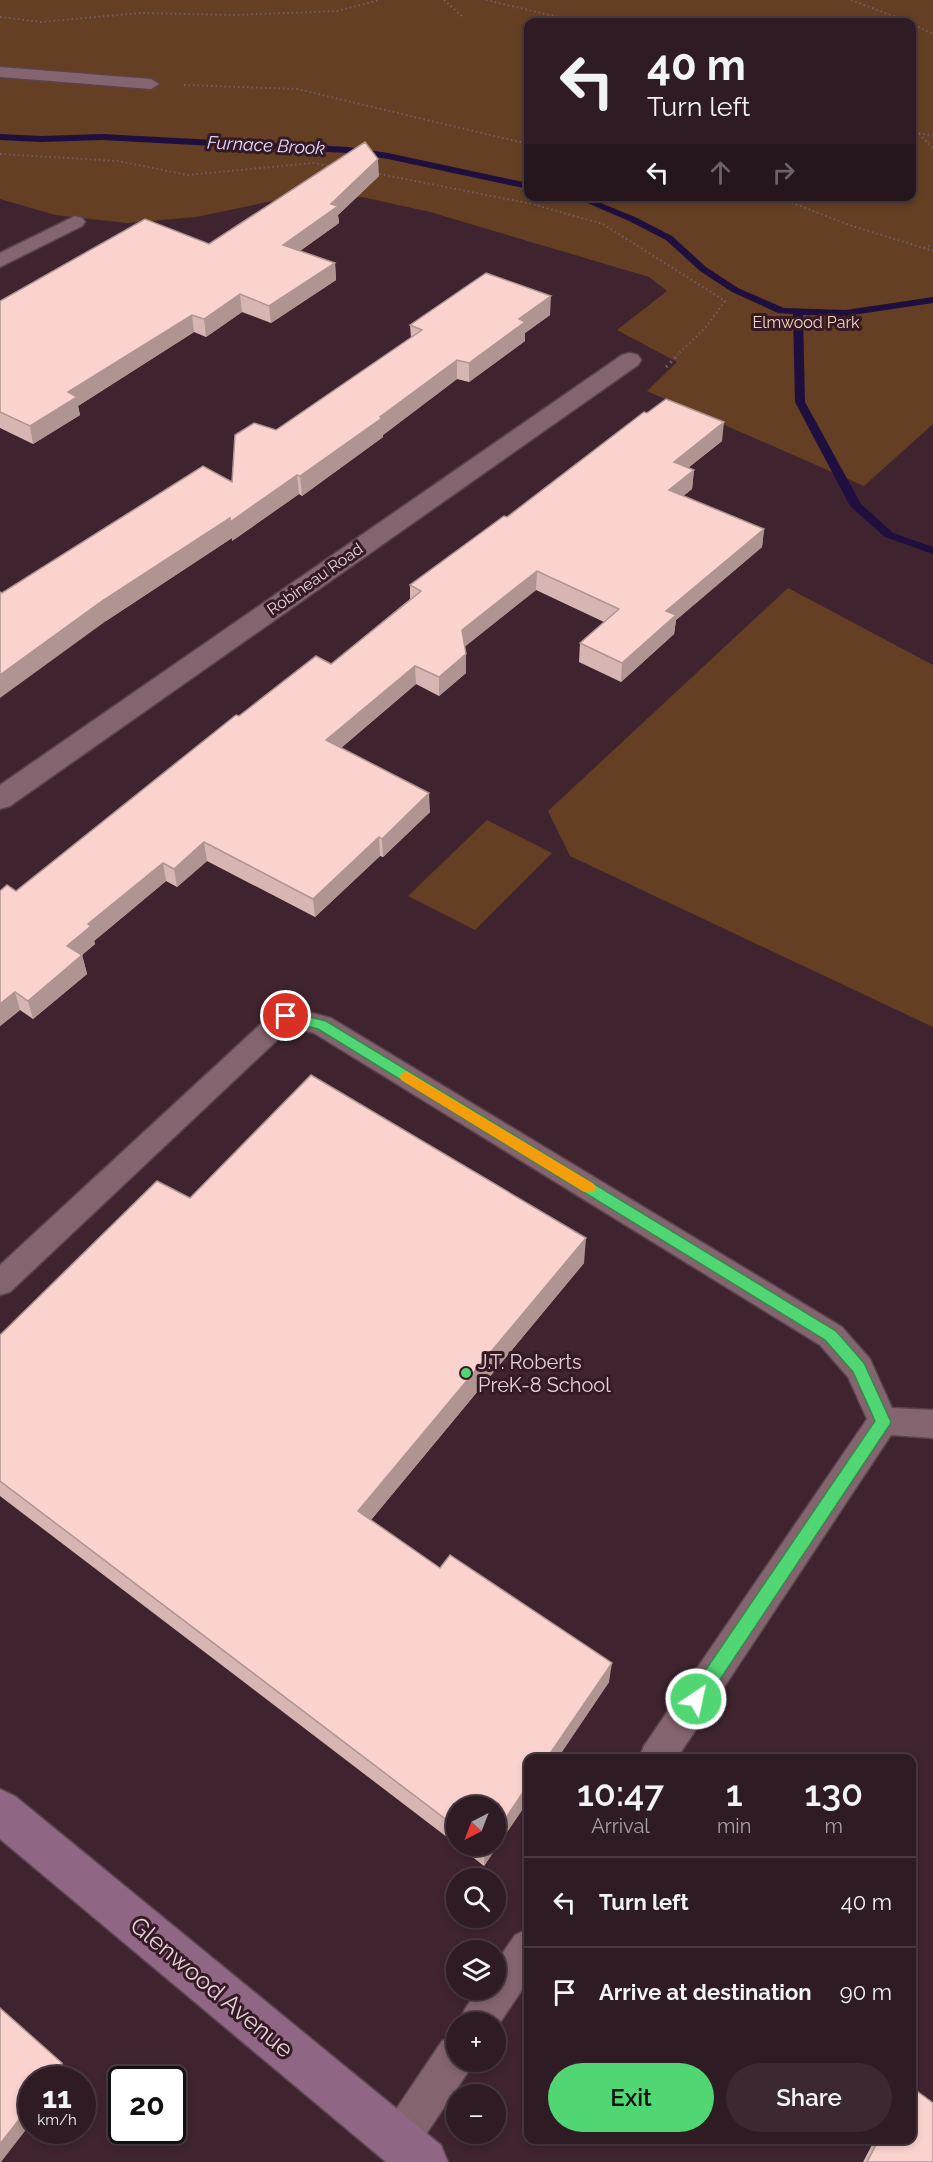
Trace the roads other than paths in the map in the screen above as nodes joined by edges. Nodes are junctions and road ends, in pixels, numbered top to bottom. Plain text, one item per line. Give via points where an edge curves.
1 (0, 72) edge
2 (151, 84) road end
3 (75, 222) dead end
4 (0, 261) edge
5 (630, 360) road end
6 (0, 799) edge
7 (0, 1283) edge
8 (883, 1422) junction
9 (933, 1424) edge
10 (659, 1754) edge
11 (0, 1811) edge
12 (524, 1954) edge
13 (485, 2012) edge
14 (448, 2072) edge
15 (411, 2151) edge

1 - 2 lane
3 - 4 street
5 - 6 street, Robineau Road
7 - 8 lane via 286,1016 322,1025 831,1336 859,1368
8 - 9 lane
8 - 10 lane
11 - 15 main road, Glenwood Avenue
12 - 13 lane
14 - 15 lane

